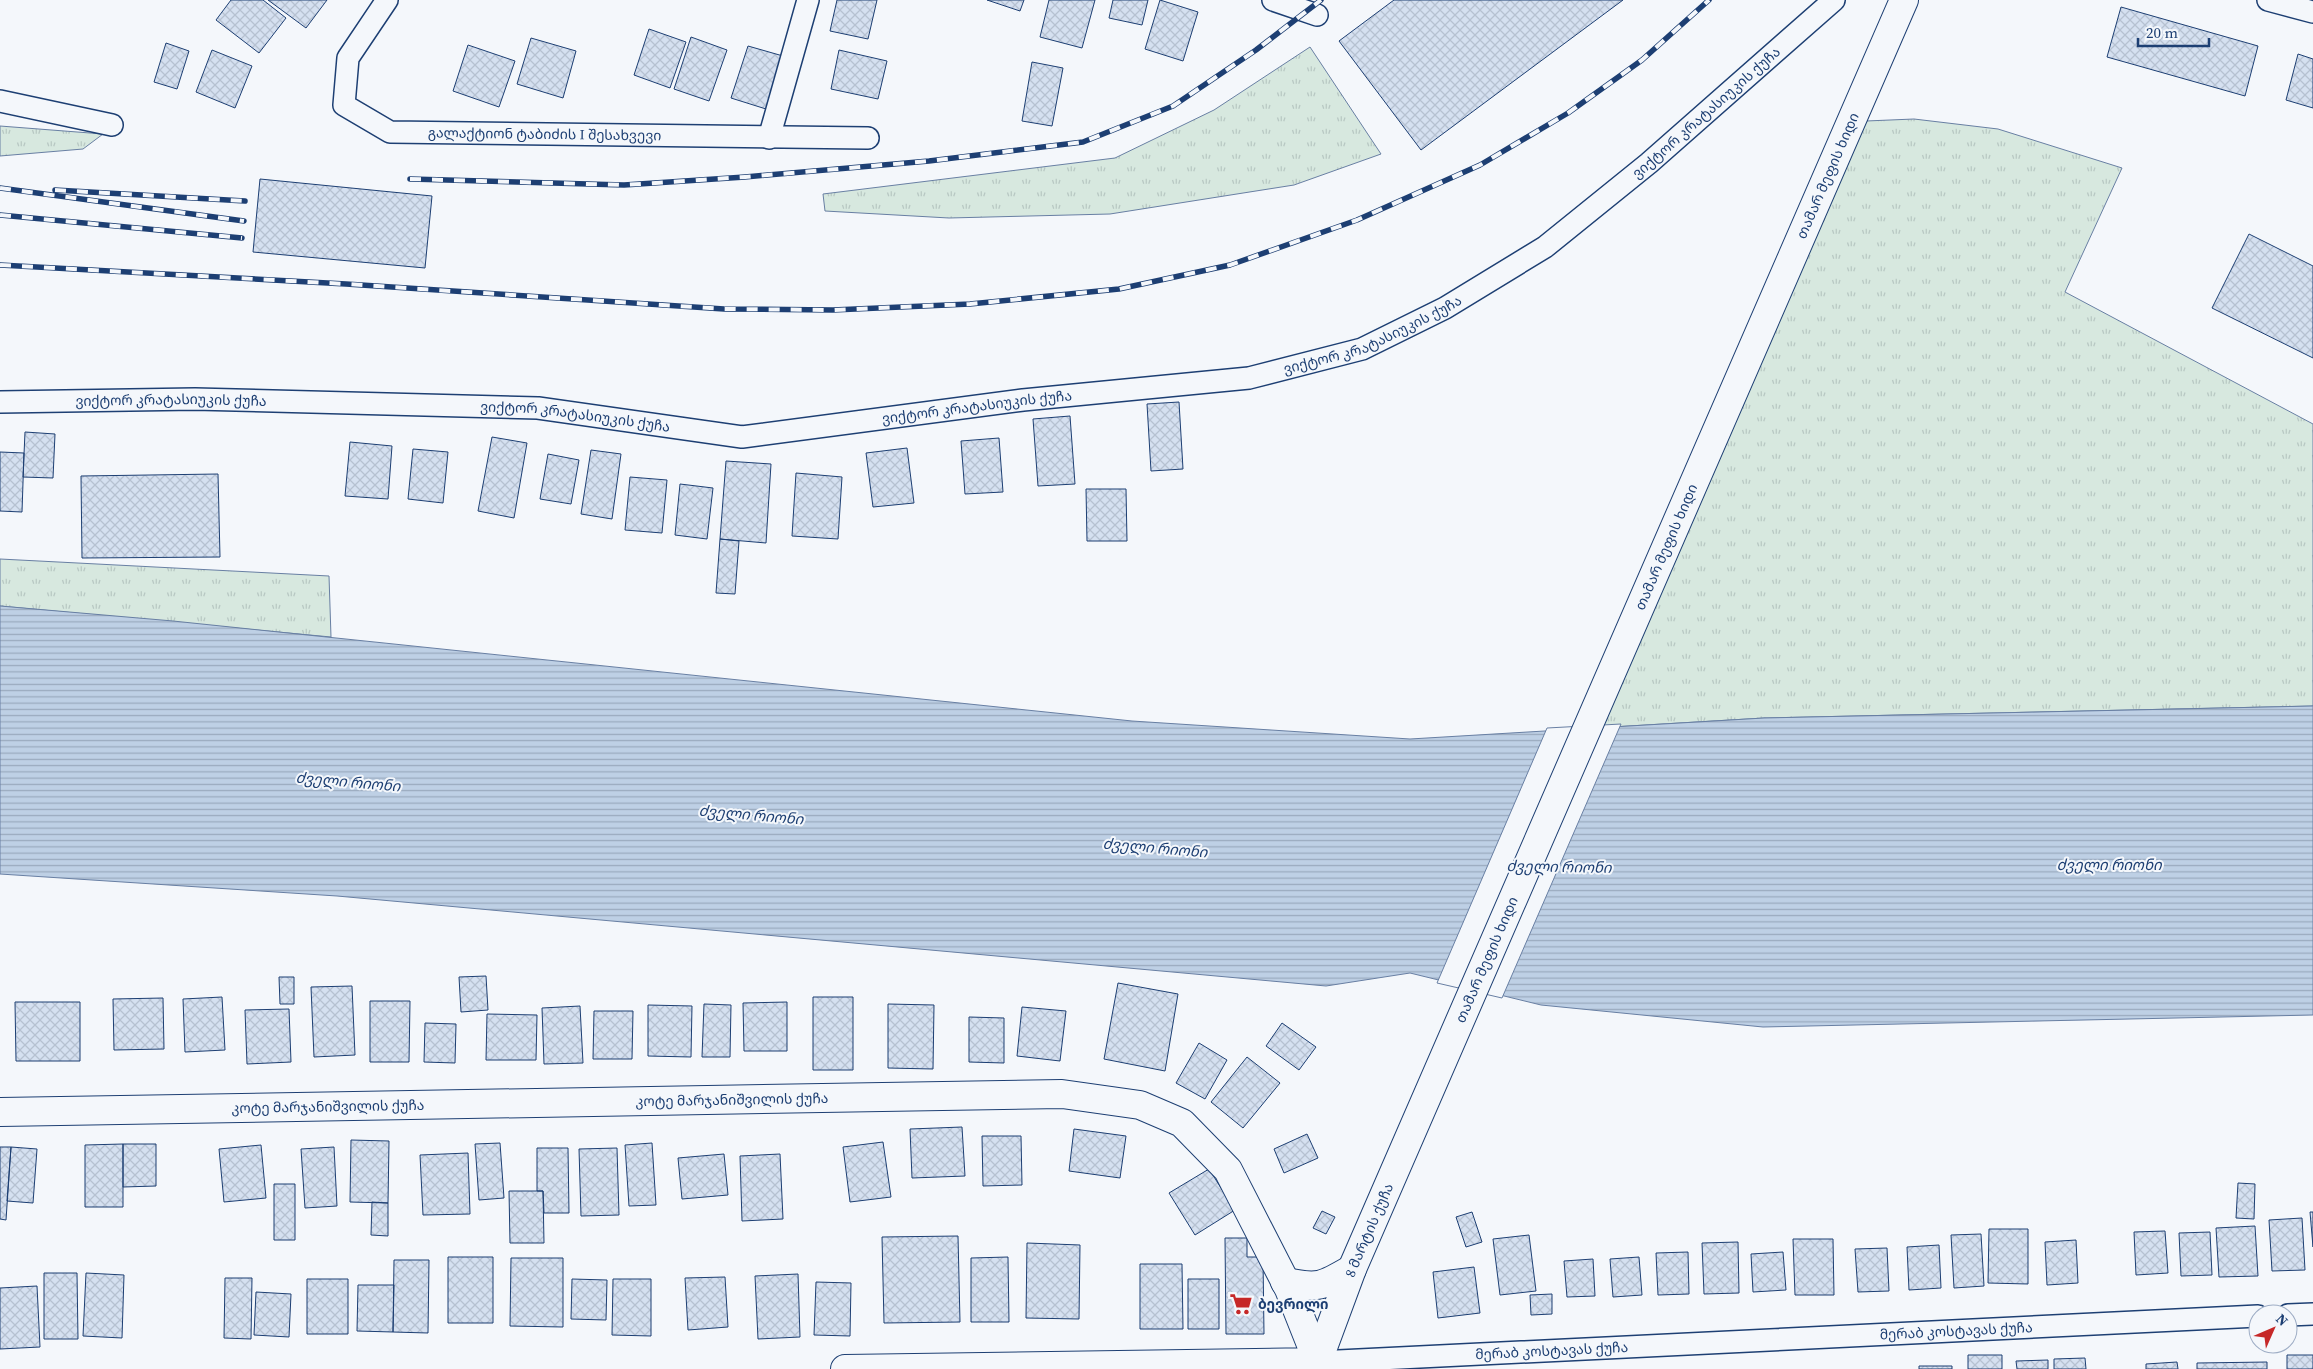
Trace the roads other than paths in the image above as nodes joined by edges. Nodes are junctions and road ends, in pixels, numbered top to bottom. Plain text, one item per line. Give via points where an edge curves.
1 (387, 0) edge
2 (808, 0) edge
3 (1273, 0) edge
4 (1834, 0) edge
5 (1904, 0) edge
6 (2268, 0) edge
7 (2313, 12) edge
8 (1317, 15) dead end
9 (0, 101) edge
10 (112, 125) dead end
11 (769, 138) junction
12 (868, 138) dead end
13 (0, 402) edge
14 (1429, 1095) joint
15 (0, 1112) edge
16 (1352, 1269) junction
17 (1285, 1282) junction
18 (2313, 1314) edge
19 (2298, 1315) edge
20 (2248, 1317) edge
21 (1316, 1365) edge
22 (845, 1369) edge

1 - 11 street, გალაქტიონ ტაბიძის I შესახვევი via 348,58 344,104 390,132
2 - 11 street
3 - 8 street
4 - 13 street, ვიქტორ კრატასიუკის ქუჩა via 1649,163 1545,247 1445,308 1362,349 1249,378 1023,400 742,438 538,408 195,399
5 - 14 main road, თამარ მეფის ხიდი
6 - 7 street
9 - 10 street
11 - 12 street, გალაქტიონ ტაბიძის I შესახვევი
14 - 16 main road, 8 მარტის ქუჩა
15 - 17 main road, კოტე მარჯანიშვილის ქუჩა via 1062,1094 1140,1105 1182,1123 1228,1170
16 - 17 main road via 1325,1285 1308,1287
16 - 21 main road, 8 მარტის ქუჩა
17 - 21 main road, კოტე მარჯანიშვილის ქუჩა
18 - 19 street
20 - 21 street, მერაბ კოსტავას ქუჩა
21 - 22 main road, მერაბ კოსტავას ქუჩა

